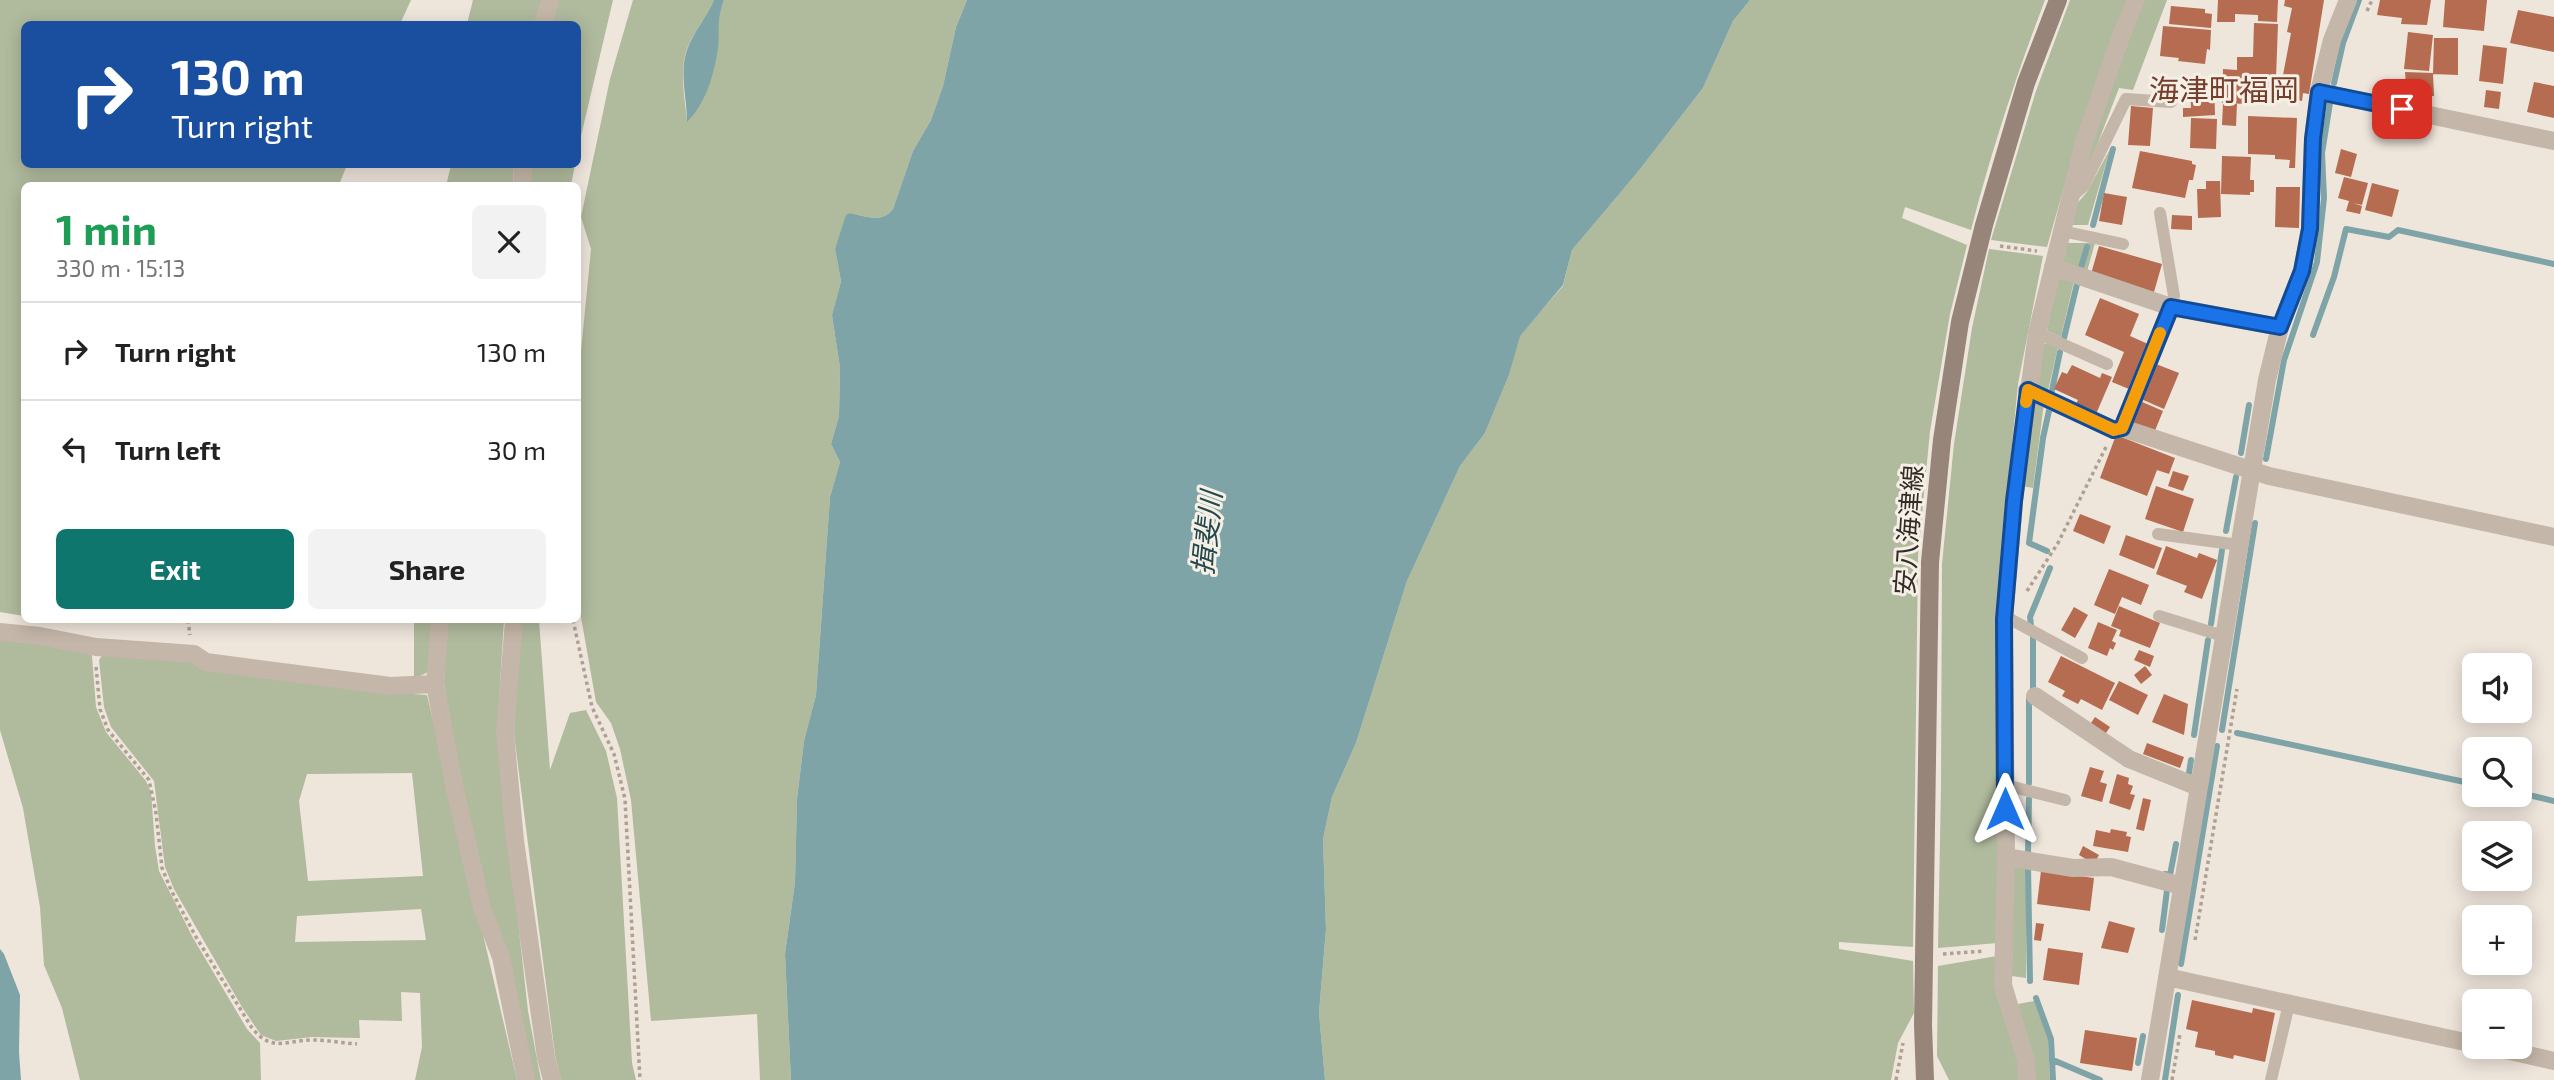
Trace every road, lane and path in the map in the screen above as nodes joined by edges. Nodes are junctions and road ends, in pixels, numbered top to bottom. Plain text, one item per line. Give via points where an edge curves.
1 (550, 0) edge
2 (2058, 0) edge
3 (2136, 0) edge
4 (2348, 0) edge
5 (2372, 0) edge
6 (2363, 20) dead end
7 (544, 21) edge
8 (2319, 92) junction
9 (2172, 102) dead end
10 (2554, 141) edge
11 (2071, 197) junction
12 (2160, 213) dead end
13 (2062, 231) junction
14 (1979, 243) junction
15 (2123, 244) dead end
16 (2055, 260) junction
17 (2171, 307) junction
18 (2280, 327) junction
19 (2037, 333) junction
20 (2107, 364) dead end
21 (2028, 390) junction
22 (2118, 429) junction
23 (2251, 471) junction
24 (2158, 534) dead end
25 (2554, 537) edge
26 (2239, 545) junction
27 (2159, 616) dead end
28 (2007, 619) junction
29 (440, 623) edge
30 (514, 623) edge
31 (574, 623) edge
32 (0, 632) edge
33 (2224, 636) junction
34 (96, 647) junction
35 (2082, 658) dead end
36 (435, 684) junction
37 (2237, 688) dead end
38 (2035, 696) dead end
39 (2005, 785) junction
40 (2198, 787) junction
41 (2065, 800) dead end
42 (2006, 857) junction
43 (2182, 886) junction
44 (2195, 942) dead end
45 (2003, 949) junction
46 (1925, 956) junction
47 (2167, 977) junction
48 (2289, 1004) junction
49 (2180, 1031) dead end
50 (2462, 1041) edge
51 (357, 1044) dead end
52 (2532, 1056) edge
53 (2554, 1061) edge
54 (526, 1080) edge
55 (552, 1080) edge
56 (640, 1080) edge
57 (1926, 1080) edge
58 (2026, 1080) edge
59 (2150, 1080) edge
60 (2172, 1080) edge
61 (2271, 1080) edge

1 - 7 street
2 - 14 main road, 安八海津線 via 2026,83
3 - 11 street via 2084,142
4 - 8 street
5 - 6 path
8 - 10 street
8 - 18 street via 2310,229 2302,271
9 - 11 lane via 2126,99 2083,187
11 - 13 street
12 - 17 lane via 2174,296
13 - 15 lane
13 - 16 street
14 - 16 path
14 - 46 main road, 安八海津線 via 1960,322 1930,562
16 - 17 street
16 - 19 street
17 - 18 street
17 - 22 street
18 - 23 street
19 - 20 lane
19 - 21 street
21 - 22 street
21 - 28 street via 2014,501
22 - 23 street
22 - 28 path via 2057,543
23 - 25 street
23 - 26 street
24 - 26 lane
26 - 33 street
27 - 33 lane
28 - 35 lane
28 - 39 street
29 - 36 street
30 - 55 street via 505,733 514,841
31 - 56 path via 592,707 614,754 625,799
32 - 34 street
33 - 40 street
34 - 36 street via 194,654 206,662 390,686
34 - 51 path via 100,709 108,730 149,780 162,868 171,890 252,1028 273,1044 312,1040
36 - 54 street via 462,822 482,908 502,957
37 - 44 path
38 - 40 street via 2129,760
39 - 41 lane
39 - 42 street
40 - 43 street
42 - 43 street via 2073,868 2111,867
42 - 45 street
43 - 47 street
45 - 46 path
45 - 58 street via 2003,985 2026,1061
46 - 57 main road, 安八海津線
47 - 48 street
47 - 59 street
48 - 50 street
48 - 61 lane
49 - 60 path
52 - 53 street

